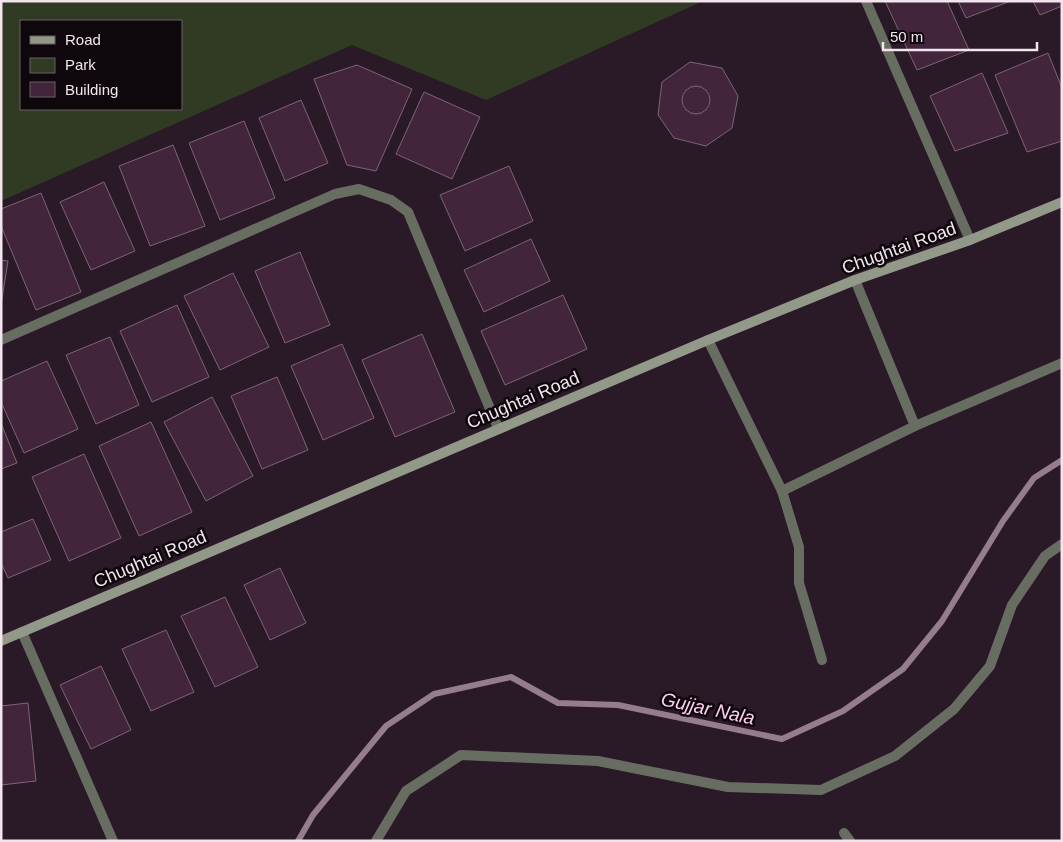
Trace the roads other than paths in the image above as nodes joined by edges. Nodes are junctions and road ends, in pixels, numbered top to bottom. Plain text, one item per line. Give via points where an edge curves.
1 (866, 1) edge
2 (1062, 202) edge
3 (970, 240) junction
4 (855, 280) junction
5 (1, 340) edge
6 (708, 340) junction
7 (1062, 363) edge
8 (916, 426) junction
9 (498, 428) junction
10 (782, 491) junction
11 (1062, 544) edge
12 (22, 632) junction
13 (1, 641) edge
14 (822, 660) dead end
15 (113, 841) edge
16 (376, 841) edge

1 - 3 street
2 - 3 street, Chughtai Road
3 - 4 street, Chughtai Road
4 - 6 street, Chughtai Road
4 - 8 street
5 - 9 street via 335,194 359,189 391,200 408,212
6 - 9 street, Chughtai Road
6 - 10 street
7 - 8 street
8 - 10 street
9 - 12 street, Chughtai Road
10 - 14 street via 799,546 799,583
11 - 16 street via 1045,556 1012,605 990,666 954,709 895,756 821,790 728,787 598,761 461,755 406,791
12 - 13 street, Chughtai Road
12 - 15 street

